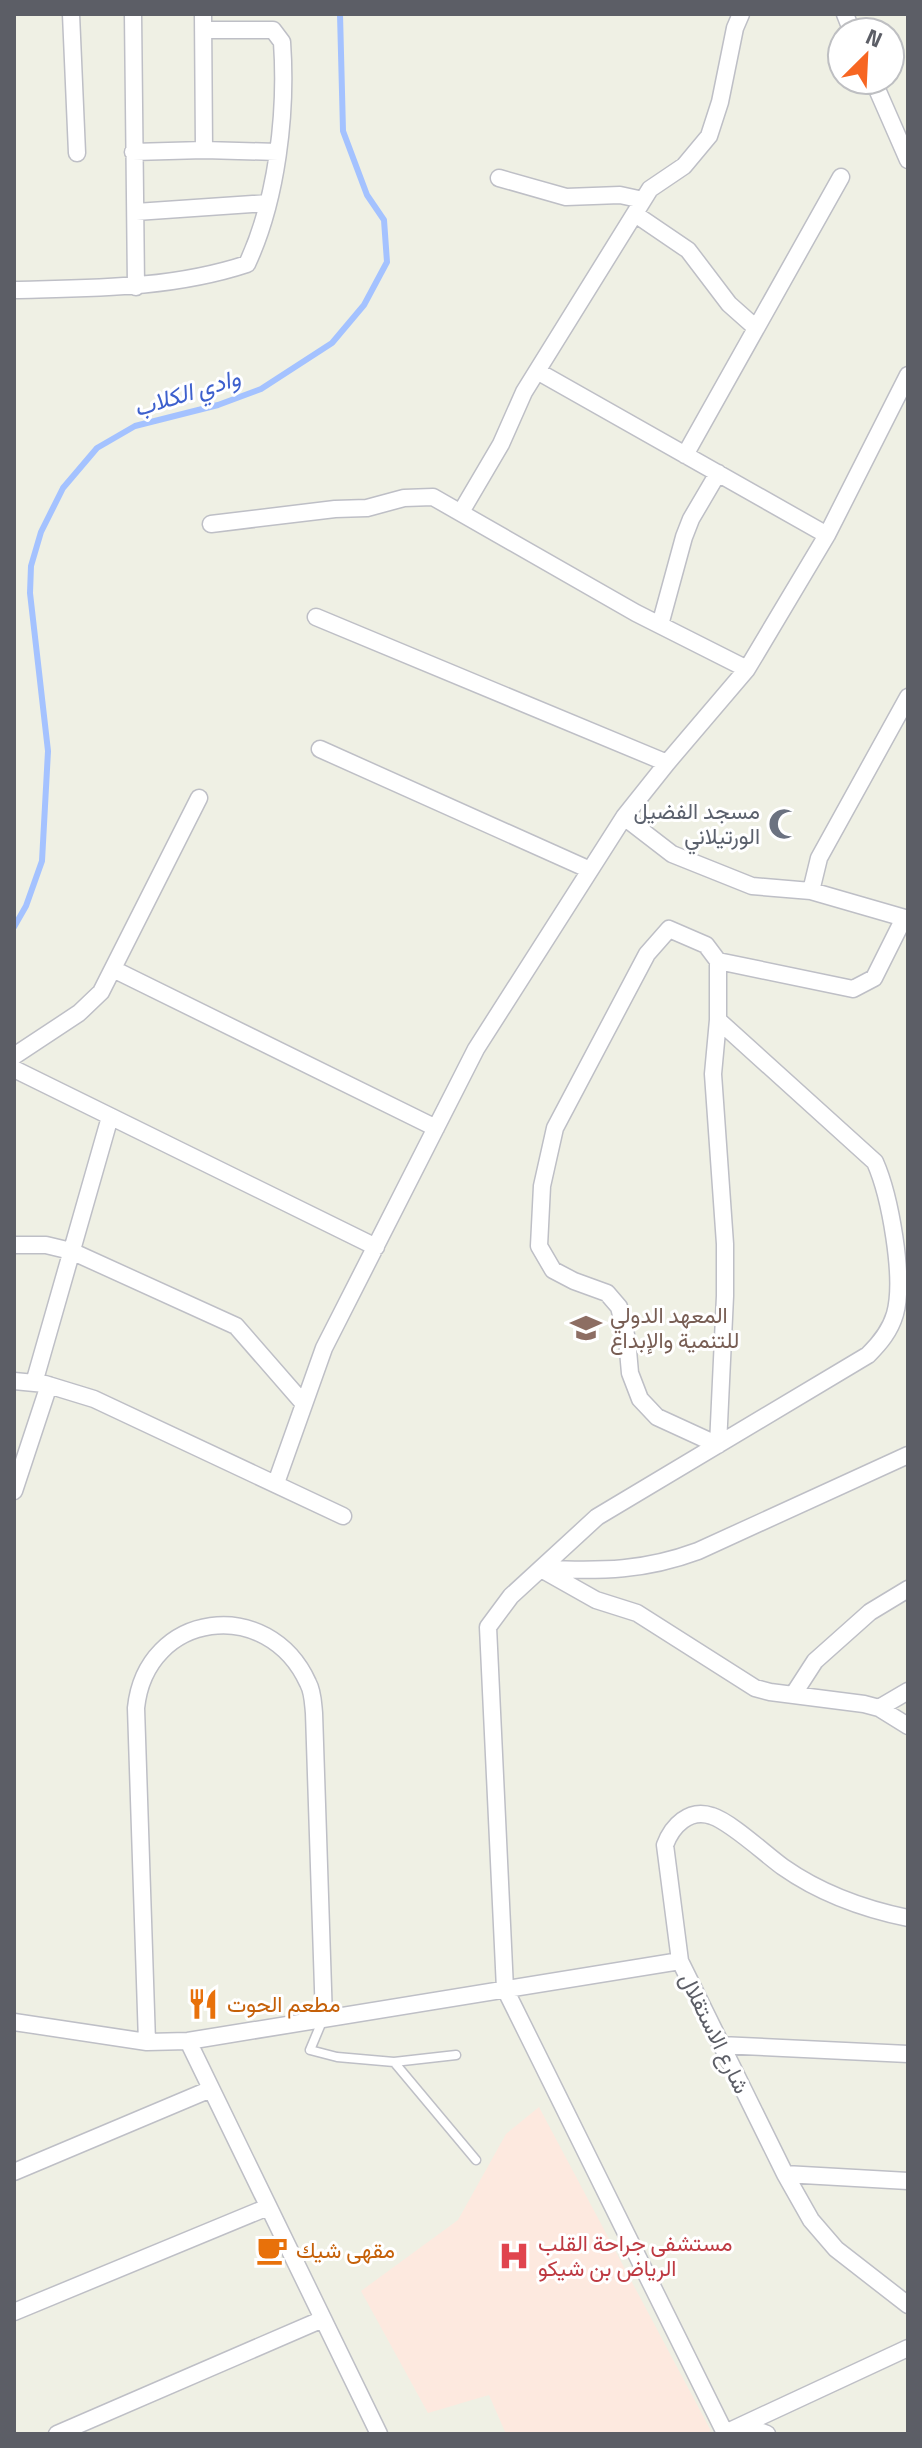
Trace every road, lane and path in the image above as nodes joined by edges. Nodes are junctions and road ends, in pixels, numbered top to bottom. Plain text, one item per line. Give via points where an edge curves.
1 (71, 14) edge
2 (133, 14) edge
3 (741, 14) edge
4 (203, 22) edge
5 (880, 96) edge
6 (204, 150) junction
7 (133, 152) junction
8 (278, 152) junction
9 (77, 153) dead end
10 (908, 160) edge
11 (841, 177) dead end
12 (499, 178) dead end
13 (268, 203) junction
14 (639, 207) junction
15 (136, 212) junction
16 (136, 287) junction
17 (14, 290) edge
18 (756, 328) junction
19 (537, 371) junction
20 (908, 375) edge
21 (685, 455) junction
22 (718, 473) junction
23 (461, 512) junction
24 (211, 524) dead end
25 (827, 535) junction
26 (316, 617) dead end
27 (660, 625) junction
28 (747, 669) junction
29 (908, 697) edge
30 (320, 749) dead end
31 (667, 763) junction
32 (199, 798) dead end
33 (624, 817) junction
34 (590, 870) junction
35 (811, 891) junction
36 (906, 919) edge
37 (718, 961) junction
38 (113, 969) junction
39 (718, 1020) junction
40 (14, 1056) edge
41 (14, 1069) edge
42 (110, 1117) junction
43 (436, 1128) junction
44 (14, 1245) edge
45 (376, 1247) junction
46 (71, 1251) junction
47 (14, 1381) edge
48 (42, 1384) junction
49 (304, 1404) junction
50 (718, 1445) junction
51 (908, 1455) edge
52 (276, 1483) junction
53 (14, 1491) edge
54 (343, 1516) dead end
55 (541, 1569) junction
56 (908, 1589) edge
57 (908, 1691) edge
58 (793, 1695) junction
59 (879, 1708) junction
60 (908, 1726) edge
61 (908, 1918) edge
62 (680, 1961) junction
63 (505, 1989) junction
64 (324, 2019) junction
65 (14, 2022) edge
66 (188, 2041) junction
67 (147, 2042) junction
68 (720, 2045) junction
69 (908, 2054) edge
70 (456, 2055) dead end
71 (394, 2062) junction
72 (211, 2089) junction
73 (476, 2160) dead end
74 (14, 2172) edge
75 (785, 2174) junction
76 (908, 2181) edge
77 (268, 2207) junction
78 (908, 2305) edge
79 (14, 2312) edge
80 (323, 2319) junction
81 (908, 2348) edge
82 (744, 2425) junction
83 (724, 2433) edge
84 (57, 2434) edge
85 (379, 2434) edge
86 (767, 2434) edge

1 - 9 street
2 - 7 street
3 - 14 street via 709,136 684,166 650,189
4 - 6 street
4 - 8 street via 273,30 282,42
5 - 10 street
6 - 7 street
6 - 8 street
7 - 15 street
8 - 13 street
11 - 18 street
12 - 14 street via 566,197 620,195
13 - 15 street
13 - 16 street via 247,264 209,277
14 - 18 street via 688,250 729,304
14 - 19 street
15 - 16 street
16 - 17 street
18 - 21 street
19 - 21 street
19 - 23 street
20 - 25 street
21 - 22 street
22 - 25 street
22 - 27 street via 684,537
23 - 24 street via 433,497 404,498 367,508
23 - 27 street
25 - 28 street
26 - 31 street
27 - 28 street
28 - 31 street
29 - 35 street via 819,858
30 - 34 street
31 - 33 street
32 - 38 street
33 - 34 street
33 - 35 street via 672,854 752,886
34 - 43 street via 476,1049
35 - 36 street
36 - 37 street via 874,978 853,989
37 - 39 street
37 - 50 street via 706,945 669,929 647,954 555,1128 542,1186 539,1246 553,1270 607,1293 619,1307 640,1399 657,1417
38 - 40 street via 101,992 79,1013
38 - 43 street
39 - 50 street via 714,1088 725,1244
39 - 50 street via 875,1162 898,1267 895,1313 885,1337 868,1355
41 - 42 street
42 - 45 street
42 - 46 street
43 - 45 street
44 - 46 street
45 - 49 street via 324,1348
46 - 48 street
46 - 49 street via 236,1326
47 - 48 street
48 - 52 street via 94,1399
48 - 53 street
49 - 52 street
50 - 55 street via 597,1517
51 - 55 street via 668,1562 637,1569
52 - 54 street
55 - 58 street via 596,1600 637,1613 755,1688
55 - 63 street via 488,1627
56 - 58 street via 870,1612 815,1661
57 - 59 street
58 - 59 street
59 - 60 street
61 - 62 street, شارع الاستقلال via 855,1905 786,1869 712,1816 696,1815 680,1821 665,1845
62 - 63 street
62 - 68 street, شارع الاستقلال
63 - 64 street
63 - 83 street
64 - 66 street
64 - 67 street via 310,1686 273,1639 235,1624 214,1625 165,1647 138,1691
64 - 71 lane via 310,2050
65 - 67 street
66 - 67 street
66 - 72 street
68 - 69 street
68 - 75 street, شارع الاستقلال
70 - 71 lane
71 - 73 lane
72 - 74 street
72 - 77 street
75 - 76 street
75 - 78 street, شارع الاستقلال via 811,2220 836,2249
77 - 79 street
77 - 80 street
80 - 84 street
80 - 85 street
81 - 82 street
82 - 83 street
82 - 86 street

